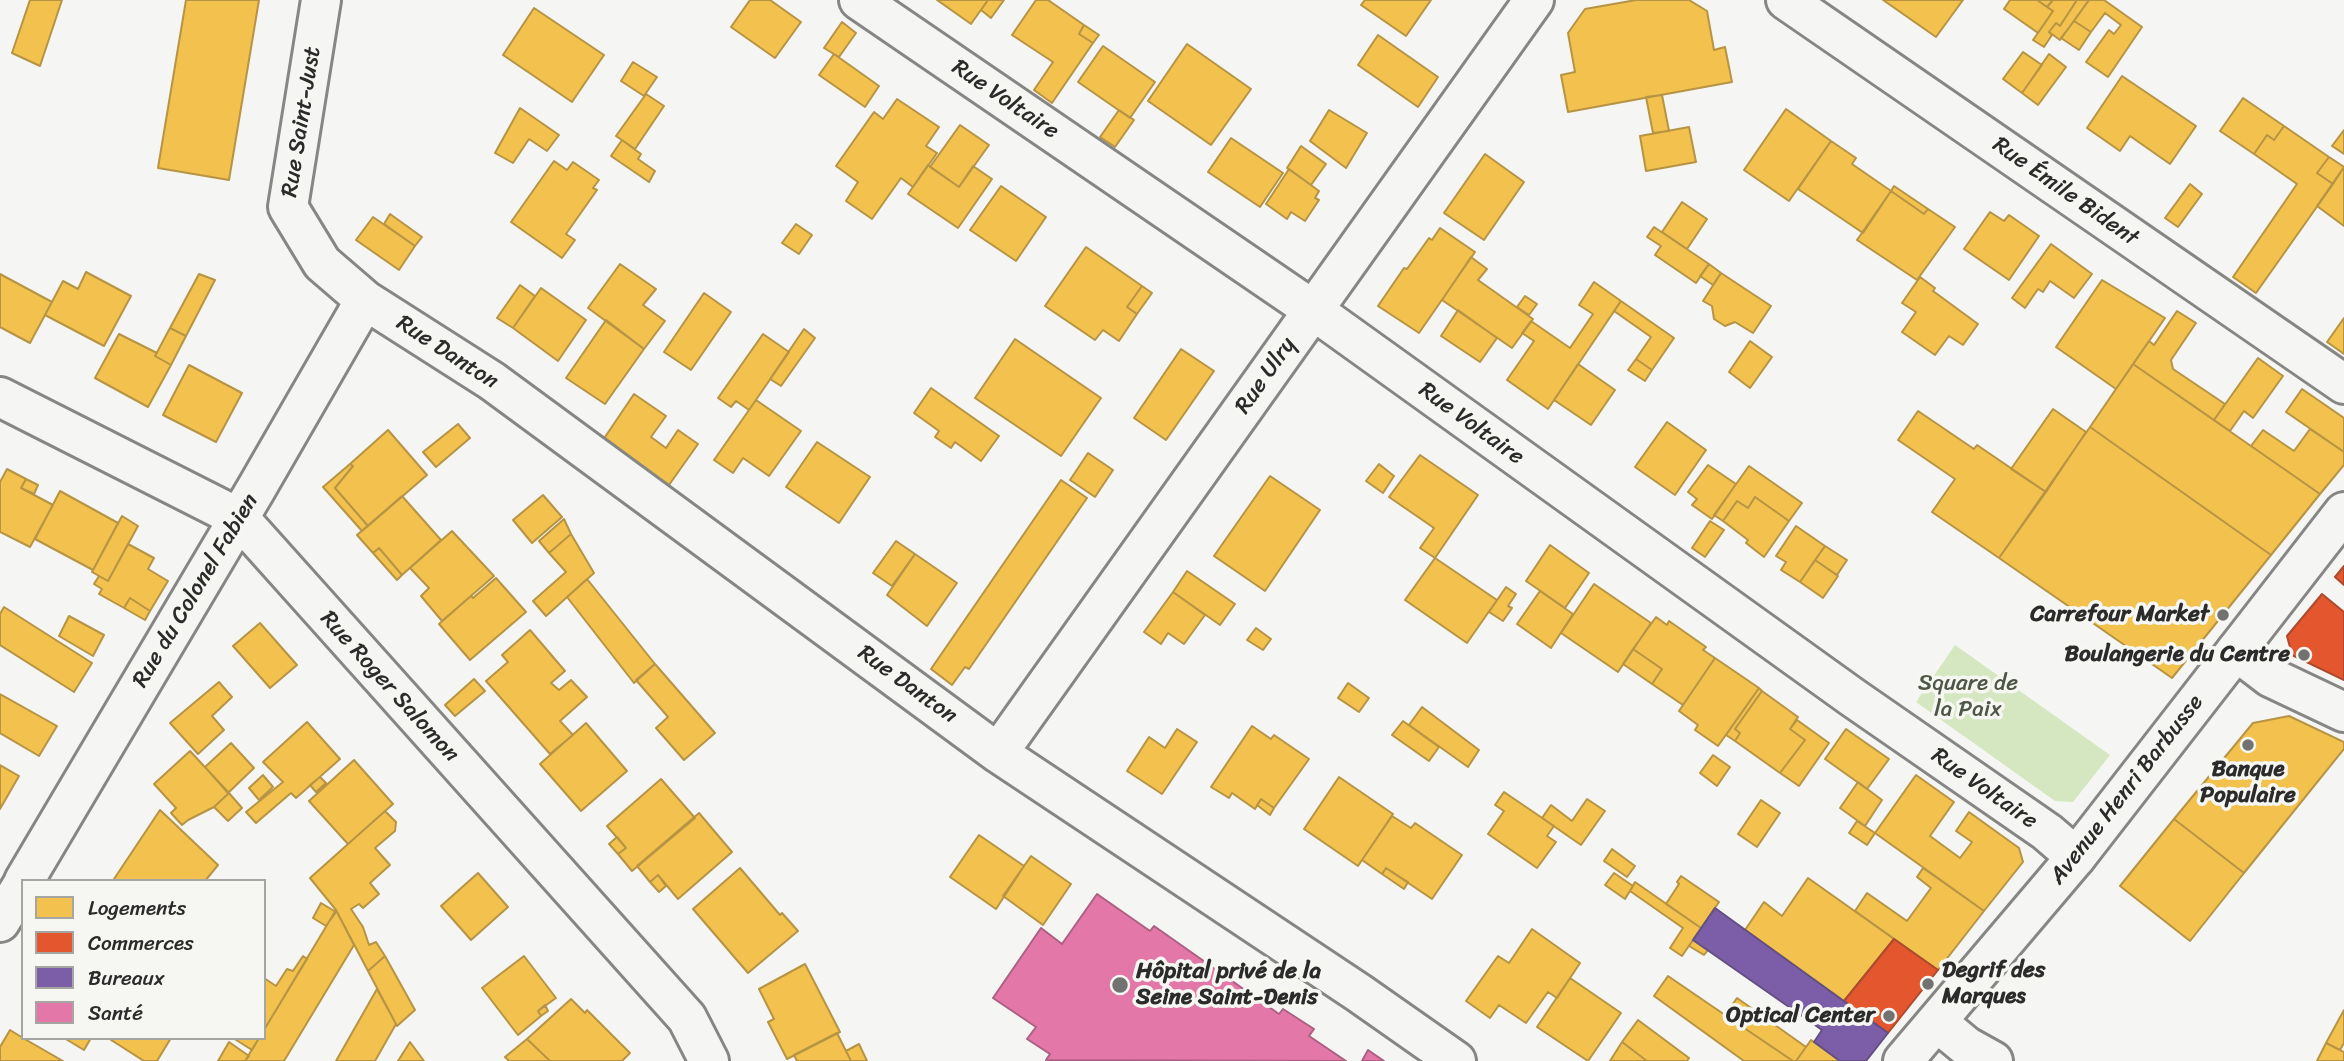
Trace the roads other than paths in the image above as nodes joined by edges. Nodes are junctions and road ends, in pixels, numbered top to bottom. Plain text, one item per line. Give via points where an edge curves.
1 (321, 0) edge
2 (859, 0) edge
3 (1534, 0) edge
4 (1786, 0) edge
5 (365, 300) junction
6 (1312, 310) junction
7 (2344, 384) edge
8 (0, 397) edge
9 (2344, 512) edge
10 (239, 518) junction
11 (2236, 651) junction
12 (2344, 712) edge
13 (998, 753) junction
14 (2076, 857) junction
15 (26, 879) edge
16 (21, 887) edge
17 (0, 922) edge
18 (1937, 1022) junction
19 (709, 1061) edge
20 (1456, 1061) edge
21 (1903, 1061) edge
22 (1993, 1061) edge

1 - 5 street, Rue Saint-Just via 288,206 322,264
2 - 6 street, Rue Voltaire
3 - 6 street, Rue Ulry
4 - 7 street, Rue Émile Bident
5 - 10 street, Rue du Colonel Fabien
5 - 13 street, Rue Danton via 492,381
6 - 13 street, Rue Ulry
6 - 14 street, Rue Voltaire
8 - 10 street, Rue Roger Salomon
9 - 11 street, Avenue Henri Barbusse
10 - 15 street, Rue du Colonel Fabien
10 - 19 street, Rue Roger Salomon via 687,1018
11 - 12 street via 2270,677
11 - 14 street, Avenue Henri Barbusse
13 - 20 street, Rue Danton
14 - 18 street, Avenue Henri Barbusse
16 - 17 street, Rue du Colonel Fabien
18 - 21 street, Avenue Henri Barbusse
18 - 22 street

